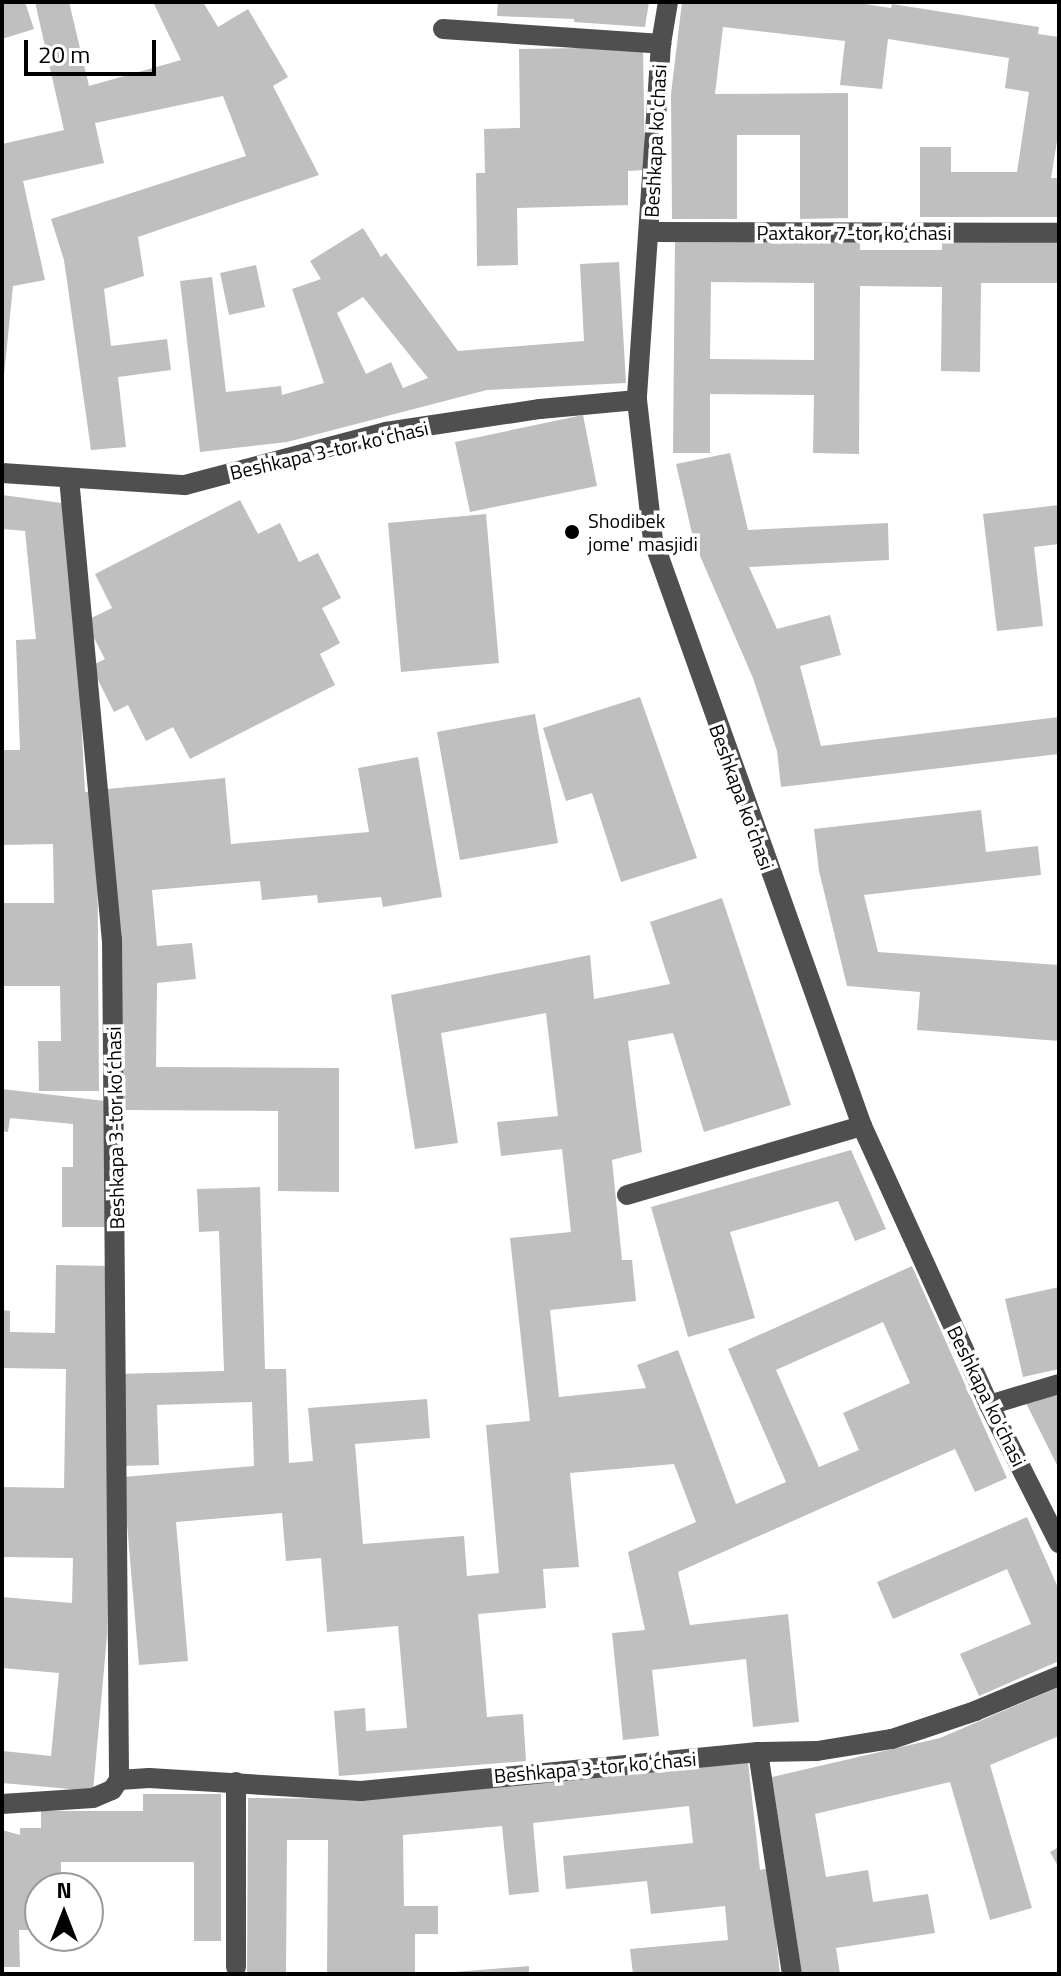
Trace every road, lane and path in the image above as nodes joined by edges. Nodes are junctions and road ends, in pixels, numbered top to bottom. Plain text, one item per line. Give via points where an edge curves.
1 (668, 2) edge
2 (443, 29) dead end
3 (661, 44) junction
4 (650, 232) junction
5 (1059, 233) edge
6 (637, 400) junction
7 (2, 473) edge
8 (69, 478) junction
9 (862, 1126) junction
10 (627, 1195) dead end
11 (1059, 1384) edge
12 (989, 1405) junction
13 (1059, 1543) edge
14 (1059, 1676) edge
15 (758, 1752) junction
16 (119, 1780) junction
17 (236, 1782) junction
18 (2, 1804) edge
19 (236, 1967) dead end
20 (792, 1974) edge

1 - 3 street, Beshkapa ko'chasi
2 - 3 street
3 - 4 street, Beshkapa ko'chasi
4 - 5 street, Paxtakor 7-tor koʻchasi
4 - 6 street, Beshkapa ko'chasi
6 - 8 street, Beshkapa 3-tor koʻchasi via 386,432 185,485
6 - 9 street, Beshkapa ko'chasi via 653,540
7 - 8 street, Beshkapa 3-tor koʻchasi
8 - 16 street, Beshkapa 3-tor koʻchasi via 112,939
9 - 10 street
9 - 12 street, Beshkapa ko'chasi
11 - 12 street
12 - 13 street, Beshkapa ko'chasi
14 - 15 street, Beshkapa 3-tor koʻchasi via 892,1739 817,1751
15 - 17 street, Beshkapa 3-tor koʻchasi via 361,1791
15 - 20 street
16 - 17 street, Beshkapa 3-tor koʻchasi
16 - 18 street, Beshkapa 3-tor koʻchasi via 112,1790 93,1798
17 - 19 street

